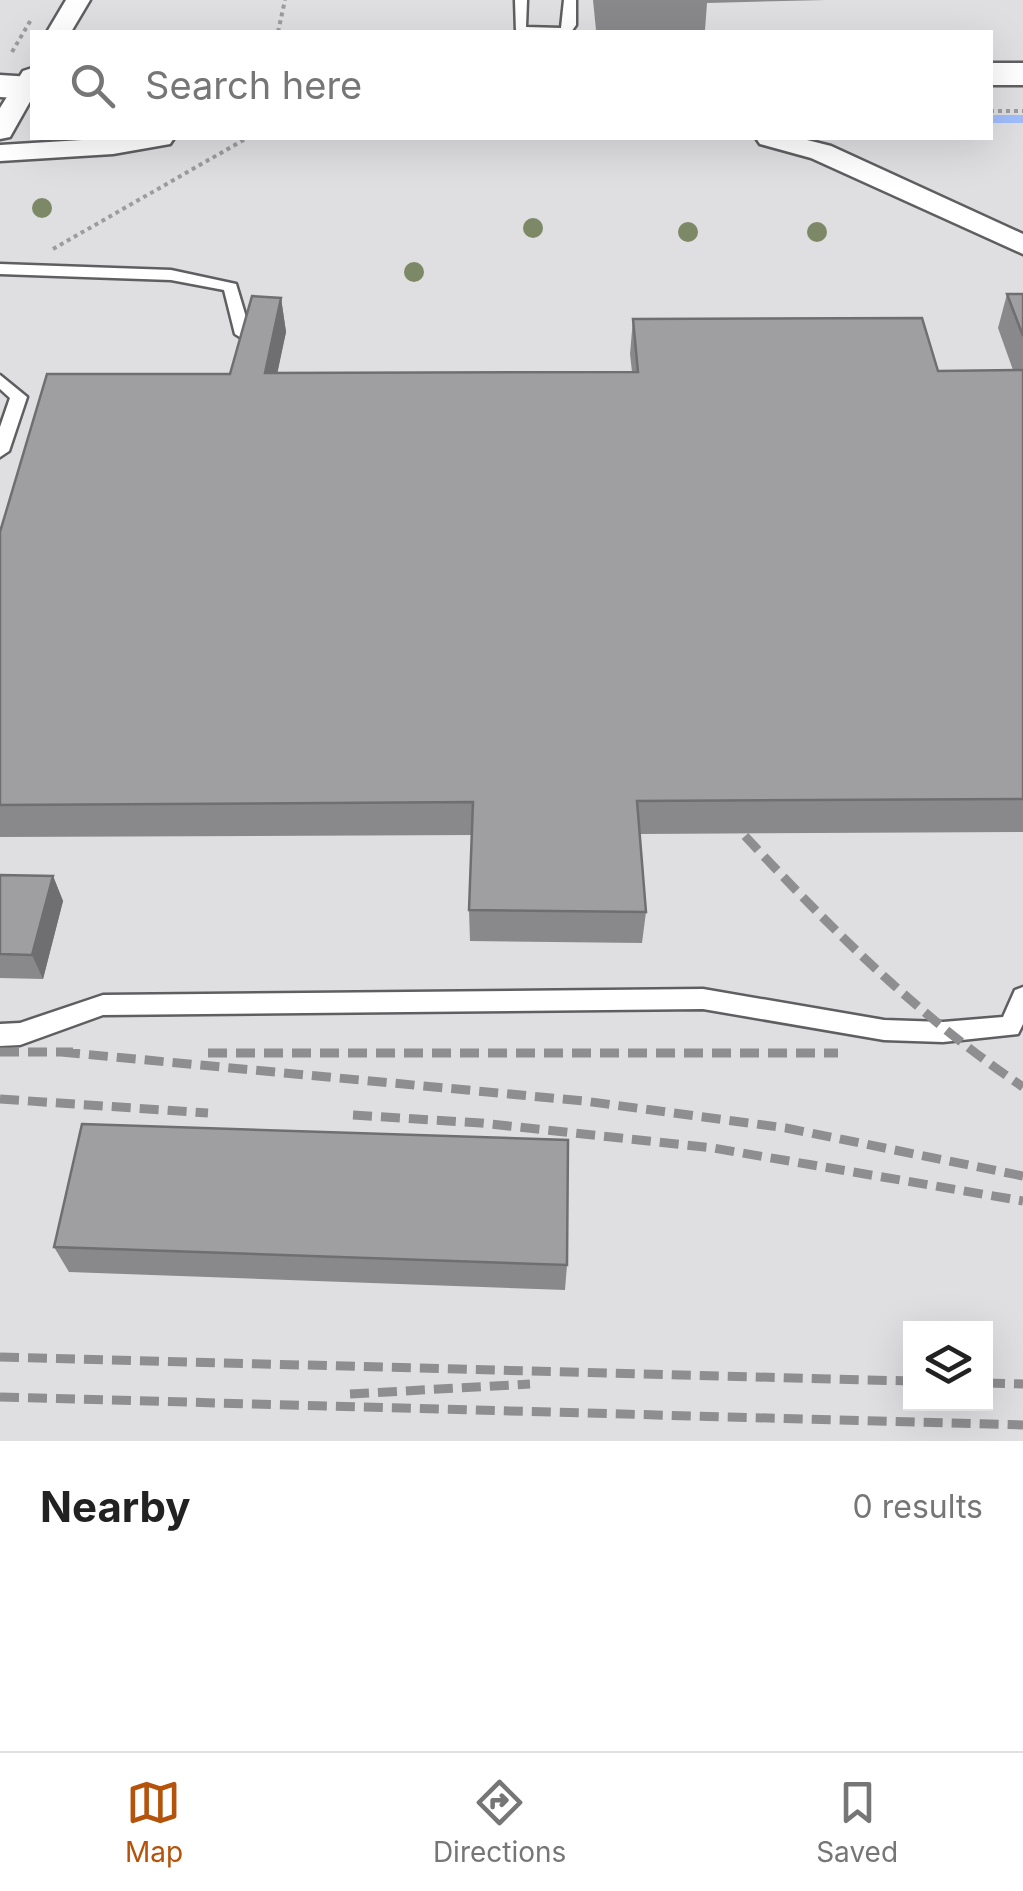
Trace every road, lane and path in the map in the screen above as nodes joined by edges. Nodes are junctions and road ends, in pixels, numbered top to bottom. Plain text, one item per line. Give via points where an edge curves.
1 (78, 0) edge
2 (285, 0) edge
3 (521, 0) edge
4 (570, 0) edge
5 (36, 13) dead end
6 (31, 30) edge
7 (60, 30) edge
8 (278, 30) edge
9 (520, 30) edge
10 (566, 30) edge
11 (30, 35) edge
12 (19, 74) edge
13 (993, 74) edge
14 (1023, 74) edge
15 (993, 96) edge
16 (1023, 96) edge
17 (993, 110) edge
18 (1023, 110) edge
19 (0, 131) edge
20 (147, 140) edge
21 (244, 140) edge
22 (777, 140) edge
23 (0, 152) edge
24 (1023, 246) edge
25 (0, 269) edge
26 (18, 270) junction
27 (242, 334) edge
28 (0, 380) edge
29 (0, 451) edge
30 (1023, 997) edge
31 (0, 1034) edge

1 - 7 street
2 - 8 path
3 - 9 lane
4 - 10 lane
5 - 6 path
11 - 12 path
12 - 19 street
13 - 14 highway
15 - 16 highway
17 - 18 path
20 - 23 street
21 - 26 path
22 - 24 street via 888,180
25 - 26 lane
26 - 27 lane via 171,275 231,287
28 - 29 lane via 19,397
30 - 31 lane via 1010,1027 943,1032 884,1030 704,999 102,1005 20,1034

